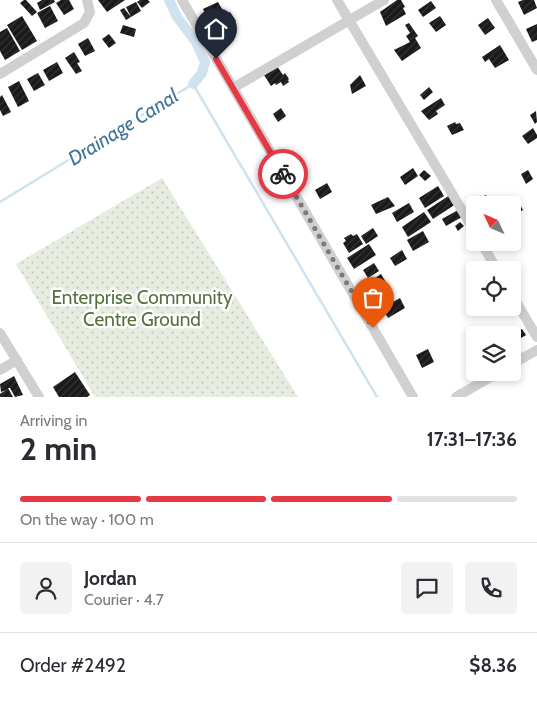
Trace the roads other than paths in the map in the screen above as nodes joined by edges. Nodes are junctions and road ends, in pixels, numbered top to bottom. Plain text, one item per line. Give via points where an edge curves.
1 (87, 0) edge
2 (182, 0) edge
3 (337, 0) edge
4 (384, 0) edge
5 (496, 0) edge
6 (350, 20) junction
7 (537, 70) edge
8 (0, 73) edge
9 (234, 88) junction
10 (466, 217) edge
11 (521, 311) edge
12 (0, 333) edge
13 (537, 337) edge
14 (537, 350) edge
15 (521, 359) edge
16 (17, 360) junction
17 (0, 370) edge
18 (483, 381) edge
19 (39, 397) edge
20 (413, 397) edge
21 (456, 397) edge

1 - 8 street via 90,12 84,23
2 - 9 street
3 - 6 street
4 - 6 street
5 - 7 street
6 - 9 street
6 - 10 street
9 - 20 street
11 - 13 street
12 - 16 street
14 - 15 street
16 - 17 street
16 - 19 street
18 - 21 street

